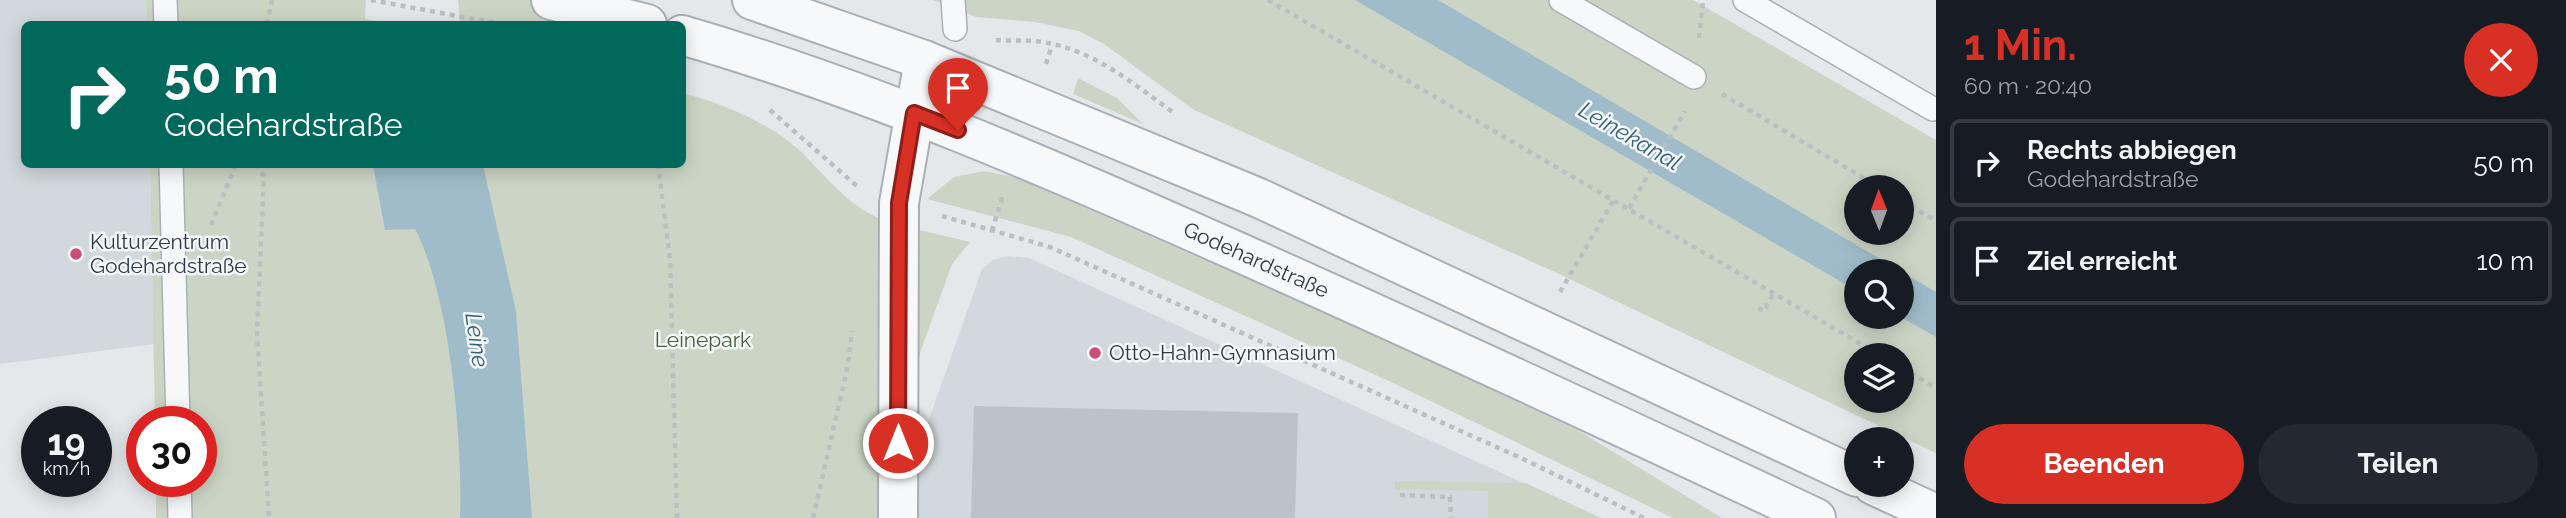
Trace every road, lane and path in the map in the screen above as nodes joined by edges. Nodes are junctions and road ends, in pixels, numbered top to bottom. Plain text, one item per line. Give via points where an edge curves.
1 (165, 0) edge
2 (272, 0) edge
3 (371, 0) edge
4 (551, 0) edge
5 (752, 0) edge
6 (953, 0) edge
7 (1268, 0) edge
8 (1561, 0) edge
9 (1745, 0) edge
10 (166, 21) edge
11 (268, 21) edge
12 (485, 21) edge
13 (635, 21) edge
14 (955, 29) dead end
15 (686, 36) edge
16 (986, 38) dead end
17 (924, 60) junction
18 (1694, 78) joint
19 (1690, 103) dead end
20 (766, 107) dead end
21 (1935, 107) edge
22 (914, 113) junction
23 (1180, 117) dead end
24 (171, 168) edge
25 (259, 168) edge
26 (659, 168) edge
27 (1859, 175) edge
28 (858, 187) junction
29 (856, 197) dead end
30 (1614, 200) junction
31 (899, 203) junction
32 (1629, 208) junction
33 (1914, 208) edge
34 (1936, 221) edge
35 (1774, 292) junction
36 (1558, 297) dead end
37 (1758, 308) dead end
38 (852, 322) dead end
39 (1861, 343) edge
40 (1914, 375) edge
41 (1936, 388) edge
42 (178, 406) edge
43 (1844, 471) edge
44 (1400, 495) dead end
45 (179, 497) edge
46 (1899, 497) edge
47 (1936, 514) edge
48 (180, 518) edge
49 (269, 518) edge
50 (677, 518) edge
51 (813, 518) edge
52 (898, 518) edge
53 (1451, 518) edge
54 (1644, 518) edge
55 (1816, 518) edge

1 - 10 lane
2 - 11 path
3 - 12 path
4 - 13 street
5 - 17 street
6 - 14 lane
7 - 30 path
8 - 18 lane
9 - 21 lane
15 - 22 street, Godehardstraße
16 - 23 path via 1071,49 1119,73
17 - 22 street
17 - 43 street via 1258,198
18 - 27 path
19 - 32 path
20 - 28 path
22 - 31 street
22 - 55 street, Godehardstraße via 1017,153 1521,378
24 - 42 lane
25 - 49 path via 264,176 257,333
26 - 50 path via 670,259
28 - 29 path
28 - 31 path
30 - 32 path
30 - 36 path
31 - 52 street
31 - 54 path via 1050,247 1441,421
32 - 35 path
33 - 34 path
35 - 37 path via 1764,311
35 - 39 path
38 - 51 path via 848,365
40 - 41 path
44 - 53 path via 1450,497
45 - 48 lane
46 - 47 street

